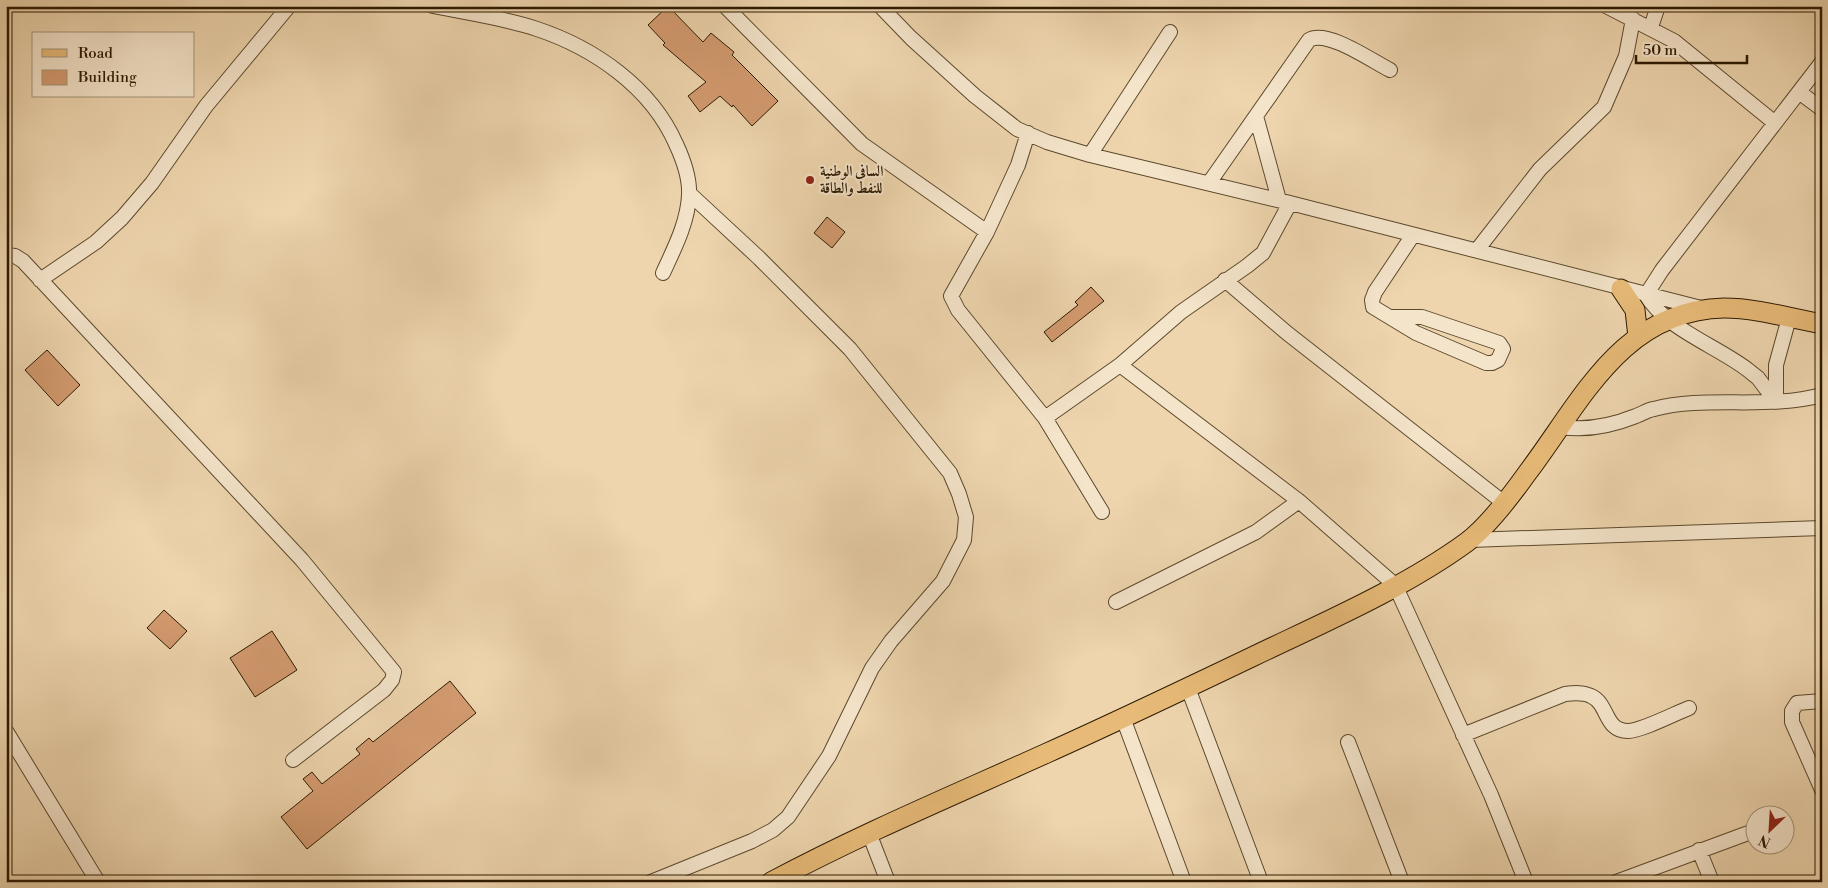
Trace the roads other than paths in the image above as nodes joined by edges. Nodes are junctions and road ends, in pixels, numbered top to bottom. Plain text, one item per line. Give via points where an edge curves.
1 (289, 6) edge
2 (433, 6) edge
3 (726, 6) edge
4 (880, 6) edge
5 (1606, 6) edge
6 (1658, 6) edge
7 (1633, 19) junction
8 (1651, 27) junction
9 (1170, 32) dead end
10 (1820, 68) edge
11 (1390, 70) dead end
12 (1799, 92) junction
13 (1822, 109) edge
14 (1256, 116) junction
15 (1775, 123) junction
16 (1028, 133) junction
17 (1090, 155) junction
18 (1209, 183) junction
19 (690, 194) junction
20 (1284, 201) junction
21 (987, 232) junction
22 (1413, 235) junction
23 (1477, 250) junction
24 (6, 255) edge
25 (663, 273) dead end
26 (40, 280) junction
27 (1225, 280) junction
28 (1621, 289) junction
29 (1646, 295) junction
30 (1707, 309) junction
31 (1390, 317) junction
32 (1789, 318) junction
33 (1669, 320) junction
34 (1822, 324) edge
35 (1638, 336) junction
36 (1120, 365) junction
37 (1822, 395) edge
38 (1776, 402) junction
39 (1045, 418) junction
40 (1561, 427) junction
41 (1299, 502) junction
42 (1504, 503) junction
43 (1102, 512) dead end
44 (1822, 528) edge
45 (1470, 540) junction
46 (1395, 585) junction
47 (1116, 602) dead end
48 (1188, 688) junction
49 (1822, 702) edge
50 (1689, 708) dead end
51 (1123, 718) junction
52 (6, 731) edge
53 (1463, 735) junction
54 (1348, 742) dead end
55 (293, 760) dead end
56 (1822, 790) edge
57 (870, 833) junction
58 (1746, 834) edge
59 (1699, 850) junction
60 (98, 882) edge
61 (651, 882) edge
62 (771, 882) edge
63 (888, 882) edge
64 (1184, 882) edge
65 (1261, 882) edge
66 (1402, 882) edge
67 (1526, 882) edge
68 (1616, 882) edge
69 (1712, 882) edge

1 - 26 street via 206,106 152,183 122,218 96,242
2 - 19 street via 536,29 573,44 621,74 648,100 670,130 684,161
3 - 21 street via 862,144
4 - 16 street via 975,96 1017,129
5 - 7 street
6 - 8 street
7 - 8 street
7 - 23 street via 1626,56 1604,107 1540,169
8 - 15 street via 1690,52
9 - 17 street
10 - 12 street
11 - 14 street via 1327,37 1314,37
12 - 13 street
12 - 15 street
14 - 18 street
14 - 20 street
15 - 29 street
16 - 17 street
16 - 21 street via 1018,165
17 - 18 street
18 - 20 street
19 - 25 street via 678,240
19 - 61 street via 850,349 950,474 966,517 964,540 943,581 872,668 829,756 788,817 752,841
20 - 22 street
20 - 27 street via 1263,253
21 - 39 street via 953,288 952,302
22 - 23 street
22 - 31 street via 1372,300 1373,307
23 - 28 street
24 - 26 street via 23,261
26 - 55 street via 302,560 394,672 384,690
27 - 36 street via 1181,312
27 - 42 street via 1287,333
28 - 29 street
28 - 35 main road via 1635,310
29 - 30 street
29 - 33 street
30 - 32 main road via 1742,309
30 - 33 main road
31 - 31 street via 1422,317 1500,343 1502,355 1492,363 1486,363 1416,333
32 - 34 main road
32 - 38 street via 1777,358
33 - 35 main road
33 - 38 street via 1748,370
35 - 40 main road via 1608,361
36 - 39 street
36 - 41 street
37 - 38 street
38 - 40 street via 1670,406 1602,427
39 - 43 street
40 - 42 main road
41 - 46 street
41 - 47 street via 1256,532
42 - 45 main road
44 - 45 street
45 - 46 main road
46 - 48 main road
46 - 53 street
48 - 51 main road
48 - 65 street
49 - 56 street via 1797,703 1792,711 1792,722
50 - 53 street via 1630,731 1618,730 1598,700 1581,693 1565,694
51 - 57 main road
51 - 64 street
52 - 60 street
53 - 67 street via 1492,795
54 - 66 street
57 - 62 main road
57 - 63 street
58 - 59 street
59 - 68 street
59 - 69 street

